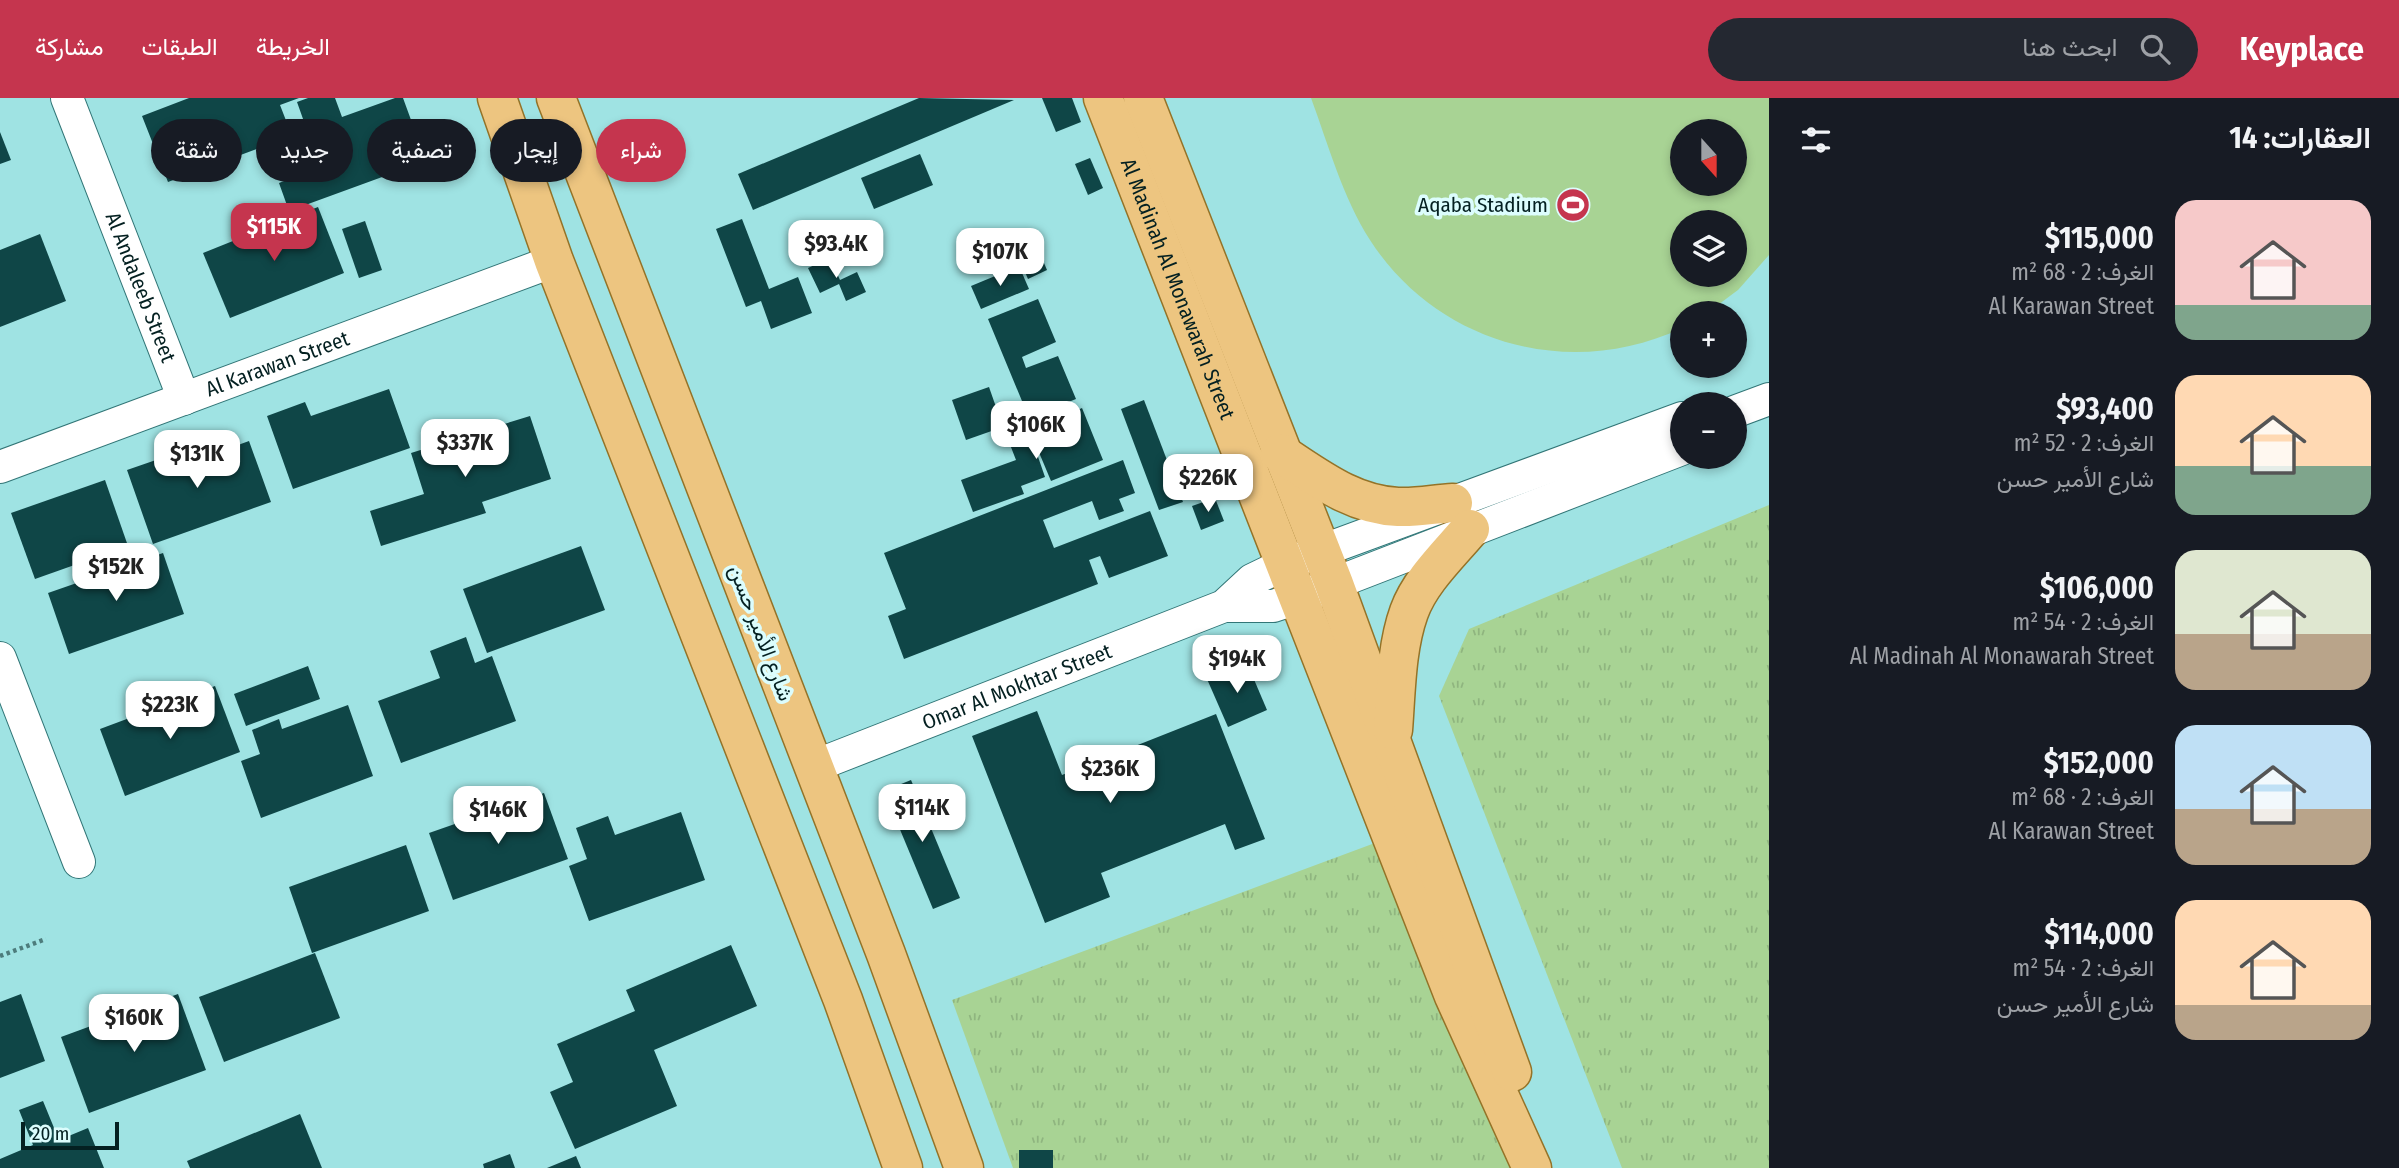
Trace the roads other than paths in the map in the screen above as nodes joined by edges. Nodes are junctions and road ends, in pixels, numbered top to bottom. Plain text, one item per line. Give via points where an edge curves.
1 (67, 98) edge
2 (497, 98) edge
3 (556, 98) edge
4 (1103, 98) edge
5 (1143, 98) edge
6 (554, 261) junction
7 (184, 399) junction
8 (1769, 399) edge
9 (1747, 407) edge
10 (1670, 423) edge
11 (1280, 453) junction
12 (1670, 453) edge
13 (0, 467) edge
14 (1461, 516) junction
15 (1327, 568) junction
16 (1290, 581) junction
17 (0, 658) edge
18 (1392, 743) junction
19 (812, 767) junction
20 (79, 862) dead end
21 (950, 1130) junction
22 (900, 1161) edge
23 (964, 1168) edge
24 (1532, 1168) edge
25 (1540, 1168) edge

1 - 7 street, Al Andaleeb Street
2 - 6 main road
3 - 19 main road, شارع الأمير حسن
4 - 16 main road, Al Madinah Al Monawarah Street
5 - 11 main road, Al Madinah Al Monawarah Street
6 - 7 street, Al Karawan Street
6 - 22 main road via 843,1000
7 - 13 street, Al Karawan Street
8 - 9 street
10 - 14 street
11 - 14 main road via 1331,487 1367,504
11 - 15 main road, Al Madinah Al Monawarah Street
12 - 14 street
14 - 15 street
14 - 18 main road via 1409,611
15 - 16 street
15 - 18 main road, Al Madinah Al Monawarah Street
16 - 19 street, Omar Al Mokhtar Street via 1252,580 1224,606
16 - 24 main road, Al Madinah Al Monawarah Street via 1454,996
17 - 20 street
18 - 25 main road, Al Madinah Al Monawarah Street via 1518,1088
19 - 21 main road, شارع الأمير حسن
21 - 22 main road
21 - 23 main road, شارع الأمير حسن

